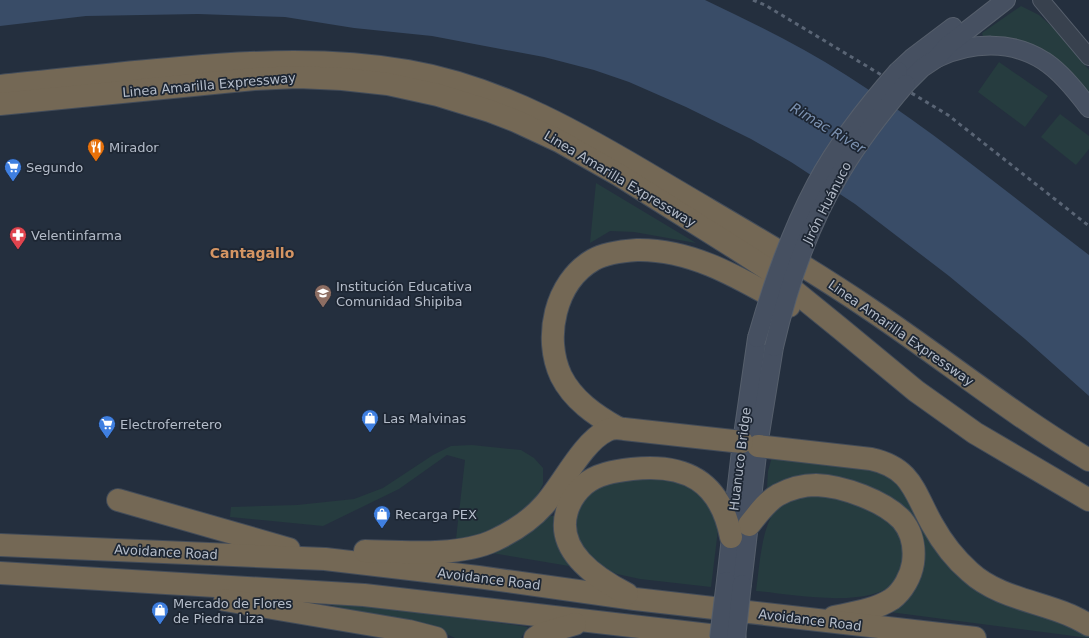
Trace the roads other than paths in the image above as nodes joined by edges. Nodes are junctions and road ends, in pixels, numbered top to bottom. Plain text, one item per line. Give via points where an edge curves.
1 (989, 0) edge
2 (1006, 0) edge
3 (1041, 0) edge
4 (1089, 57) edge
5 (937, 58) junction
6 (902, 78) junction
7 (2, 90) edge
8 (1089, 108) edge
9 (842, 329) junction
10 (757, 338) joint
11 (774, 347) joint
12 (618, 428) junction
13 (750, 444) junction
14 (1089, 460) edge
15 (118, 500) dead end
16 (1089, 500) edge
17 (749, 525) junction
18 (731, 537) junction
19 (0, 545) edge
20 (325, 559) junction
21 (0, 573) edge
22 (81, 577) junction
23 (734, 582) junction
24 (635, 599) junction
25 (585, 621) junction
26 (819, 621) junction
27 (1089, 625) edge
28 (436, 638) edge
29 (535, 638) edge
30 (719, 638) edge
31 (736, 638) edge
32 (975, 638) edge

1 - 6 main road, Jirón Huánuco via 926,48
2 - 5 main road, Jirón Huánuco via 947,46
3 - 4 street
5 - 6 main road, Jirón Huánuco
5 - 8 main road via 952,51 978,45 1008,47 1027,52 1045,61
6 - 10 main road, Jirón Huánuco, bridge via 883,88 851,129 816,183 799,218 773,285
6 - 11 main road, Jirón Huánuco, bridge via 828,194 799,260 782,311
7 - 9 highway, Linea Amarilla Expressway via 320,77 413,89 484,108 559,141 619,175 766,268
7 - 14 highway, Linea Amarilla Expressway via 184,67 293,61 343,63 392,69 433,76 480,90 524,108 603,148 762,241 862,304 1019,416
9 - 12 highway via 800,312 757,288 693,258 667,252 637,250 602,256 580,270 563,293 555,314 553,350 562,377 579,401
9 - 16 highway, Linea Amarilla Expressway via 916,391 975,433
10 - 13 main road, Huanuco Bridge
11 - 13 main road, Huanuco Bridge
12 - 13 highway
12 - 20 highway via 605,431 594,438 530,520 493,541 472,548 448,551 362,551
13 - 17 main road, Huanuco Bridge
13 - 18 main road, Huanuco Bridge
13 - 27 highway via 871,459 896,467 911,483 946,546 971,573 1005,593 1067,614
15 - 20 highway
17 - 23 main road, Huanuco Bridge
17 - 26 highway via 764,506 779,495 797,487 816,485 843,490 873,500 890,509 903,521 912,538 914,554 912,569 905,584 892,598 872,608
18 - 23 main road, Huanuco Bridge
18 - 24 highway via 726,518 716,498 704,484 688,474 646,467 606,474 590,480 577,492 569,506 565,520 568,543 592,572
19 - 20 highway, Avoidance Road
20 - 24 highway, Avoidance Road
21 - 22 highway
22 - 25 highway via 364,595
22 - 28 highway via 143,589 250,603
23 - 30 main road, bridge
23 - 31 main road, bridge
24 - 26 highway, Avoidance Road
25 - 29 highway via 558,628
25 - 31 highway
26 - 32 highway, Avoidance Road

